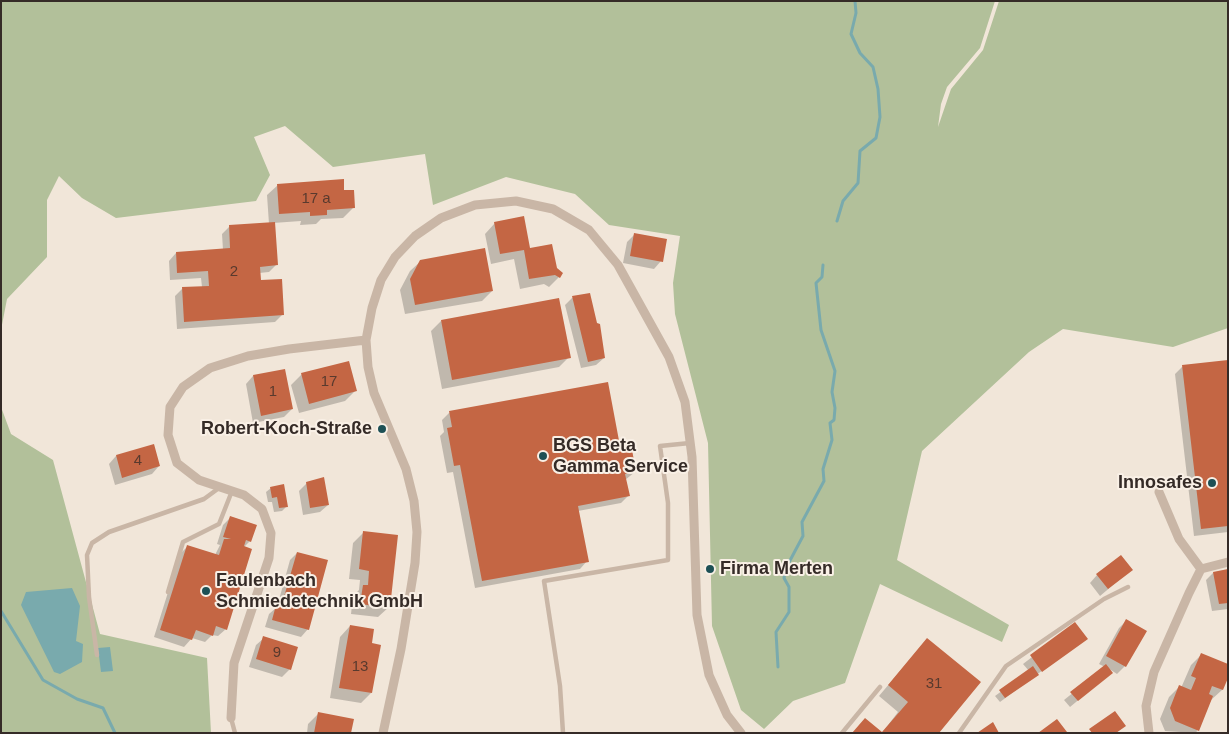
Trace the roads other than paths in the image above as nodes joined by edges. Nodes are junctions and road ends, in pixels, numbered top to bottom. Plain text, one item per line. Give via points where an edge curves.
1 (366, 340) junction
2 (690, 443) junction
3 (220, 487) junction
4 (232, 491) junction
5 (1158, 492) dead end
6 (1228, 562) edge
7 (1201, 569) junction
8 (1128, 587) dead end
9 (168, 592) dead end
10 (97, 655) dead end
11 (880, 687) dead end
12 (231, 718) joint
13 (235, 733) edge
14 (383, 733) edge
15 (563, 733) edge
16 (741, 733) edge
17 (842, 733) edge
18 (960, 733) edge
19 (1149, 733) edge

1 - 2 street via 381,280 395,257 415,236 441,218 475,205 516,201 553,209 590,230 618,266 669,358 685,402
1 - 3 street via 248,356 210,368 183,387 170,407 168,425 177,463 199,480
1 - 14 street via 374,393 406,469 417,532 401,649
2 - 15 lane via 660,446 668,503 668,560 544,582 560,686
2 - 16 street via 697,614 709,675 728,715
3 - 4 street
3 - 10 lane via 204,499 110,532 92,543 87,555
4 - 9 lane via 219,524 182,542
4 - 12 street via 244,495 262,509 271,533 269,558 234,662
5 - 7 street via 1179,539
6 - 7 street
7 - 19 street via 1154,672 1146,706
8 - 18 lane via 1104,599 1006,666
11 - 17 lane
12 - 13 lane

